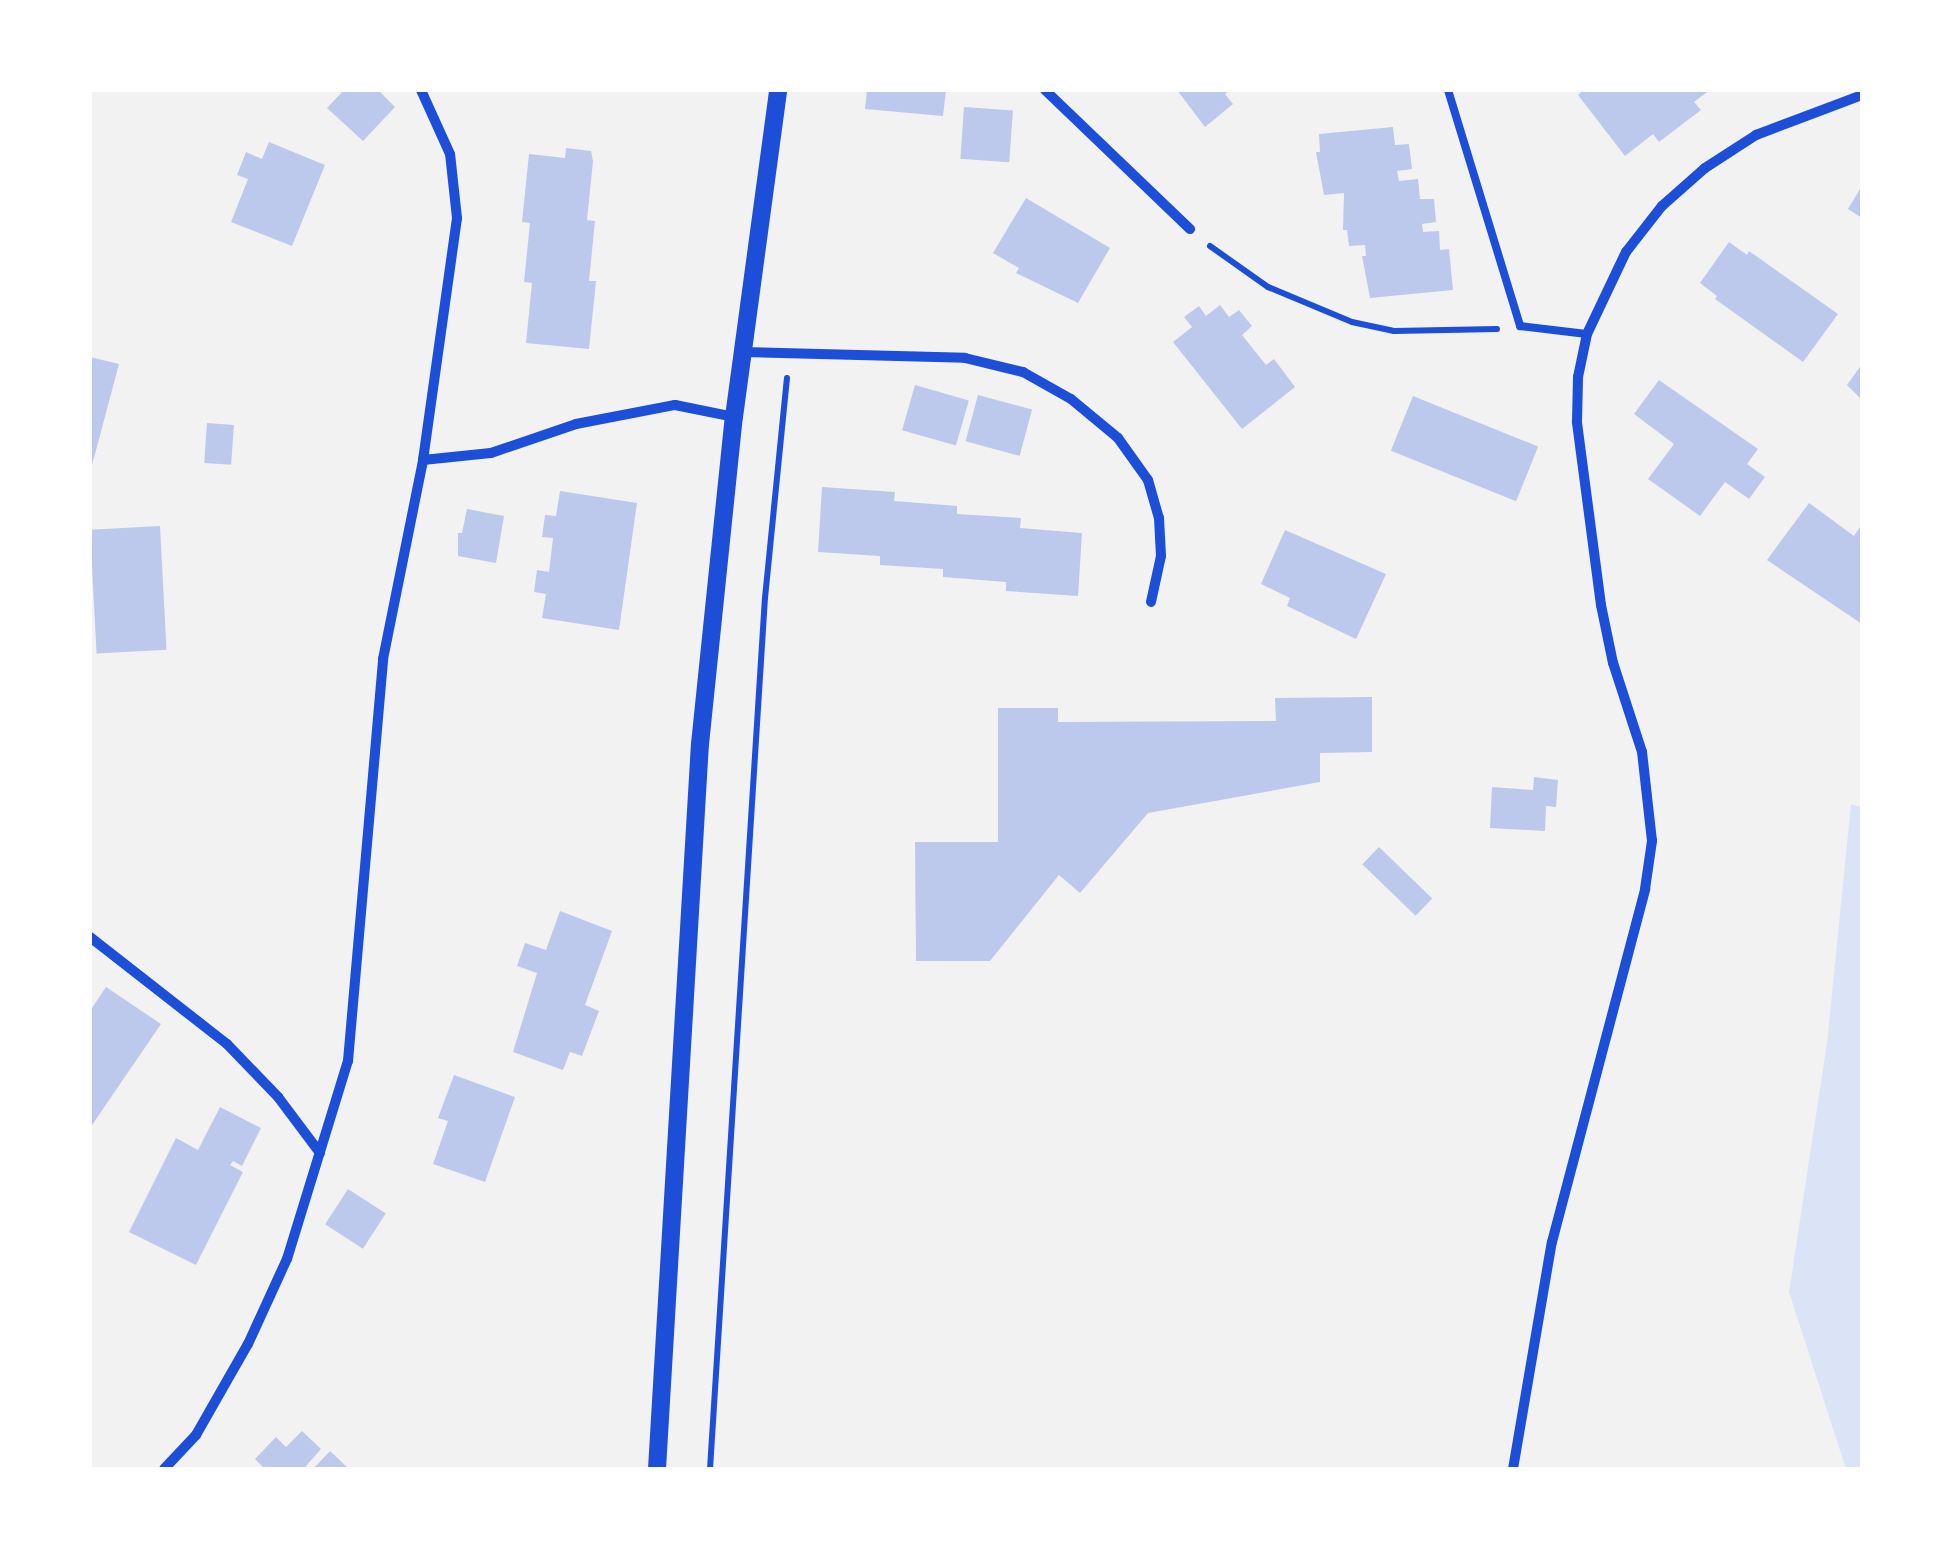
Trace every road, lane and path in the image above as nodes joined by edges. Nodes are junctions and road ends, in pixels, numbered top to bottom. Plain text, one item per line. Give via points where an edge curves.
1 (420, 90) edge
2 (778, 90) edge
3 (1045, 90) edge
4 (1448, 90) edge
5 (1862, 95) edge
6 (1190, 229) joint
7 (1520, 326) junction
8 (1587, 334) junction
9 (744, 352) junction
10 (790, 353) junction
11 (734, 417) junction
12 (423, 460) junction
13 (1151, 602) dead end
14 (90, 937) edge
15 (320, 1153) junction
16 (164, 1469) edge
17 (657, 1469) edge
18 (710, 1469) edge
19 (1513, 1469) edge

1 - 12 street via 450,154 457,218
2 - 9 street
3 - 6 street
4 - 7 lane
5 - 8 street via 1756,135 1691,180 1626,252
6 - 7 path via 1268,287 1352,322 1410,331
7 - 8 lane
8 - 19 street via 1577,422 1601,605 1642,752 1652,841 1552,1242
9 - 10 street
9 - 11 street
10 - 13 street via 965,358 1024,372 1071,399 1118,438 1148,480 1161,556
10 - 18 path via 764,598
11 - 12 street via 675,406 576,424 492,452
11 - 17 street via 700,744
12 - 15 street via 383,659 348,1061
14 - 15 street via 226,1044 278,1096
15 - 16 street via 287,1259 248,1344 196,1435

